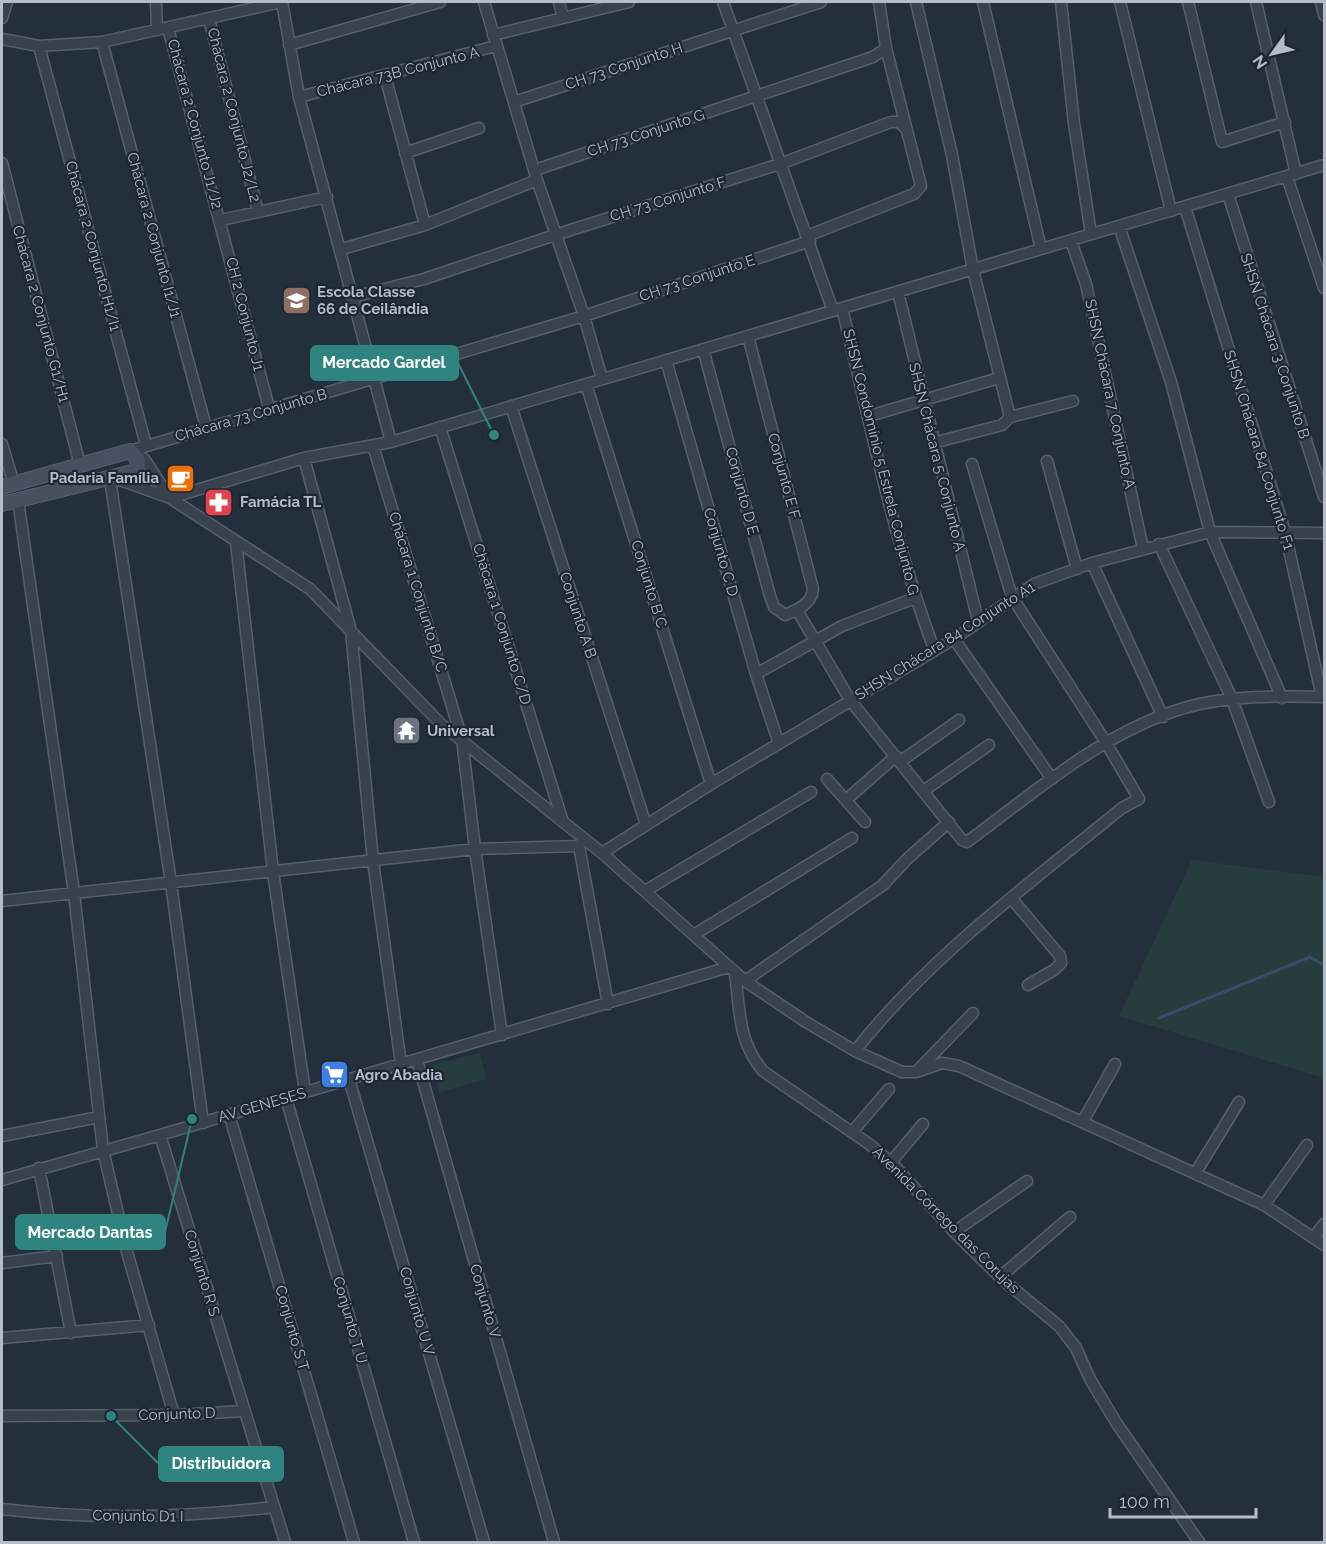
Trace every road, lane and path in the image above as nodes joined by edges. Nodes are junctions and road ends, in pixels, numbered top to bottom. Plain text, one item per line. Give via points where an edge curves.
1 (7, 2) edge
2 (156, 2) edge
3 (281, 2) edge
4 (440, 2) edge
5 (484, 2) edge
6 (559, 2) edge
7 (629, 2) edge
8 (723, 2) edge
9 (821, 2) edge
10 (879, 2) edge
11 (916, 2) edge
12 (983, 2) edge
13 (1061, 2) edge
14 (1120, 2) edge
15 (1188, 2) edge
16 (1256, 2) edge
17 (1321, 2) edge
18 (1324, 15) edge
19 (2, 18) edge
20 (563, 18) junction
21 (209, 19) junction
22 (163, 29) junction
23 (733, 30) junction
24 (493, 34) junction
25 (2, 39) edge
26 (102, 42) junction
27 (289, 45) junction
28 (39, 46) junction
29 (496, 46) junction
30 (885, 48) junction
31 (385, 76) junction
32 (299, 97) junction
33 (757, 97) junction
34 (514, 102) junction
35 (1285, 122) junction
36 (904, 127) junction
37 (480, 128) dead end
38 (405, 153) junction
39 (2, 163) edge
40 (780, 164) junction
41 (1324, 165) edge
42 (536, 175) junction
43 (1292, 175) junction
44 (1228, 194) junction
45 (327, 197) junction
46 (1185, 207) junction
47 (1171, 211) junction
48 (258, 212) junction
49 (221, 220) junction
50 (425, 225) junction
51 (1119, 226) junction
52 (1091, 234) junction
53 (555, 235) junction
54 (809, 238) junction
55 (1071, 241) junction
56 (342, 249) junction
57 (1041, 249) junction
58 (973, 270) junction
59 (1324, 288) edge
60 (898, 292) junction
61 (353, 297) junction
62 (837, 310) junction
63 (584, 315) junction
64 (747, 336) junction
65 (703, 349) junction
66 (666, 360) junction
67 (999, 378) junction
68 (602, 379) junction
69 (373, 380) junction
70 (586, 384) junction
71 (923, 400) junction
72 (1073, 401) dead end
73 (511, 406) junction
74 (269, 408) junction
75 (869, 416) junction
76 (1010, 417) junction
77 (440, 427) junction
78 (206, 428) junction
79 (391, 441) junction
80 (933, 443) junction
81 (2, 444) edge
82 (374, 446) junction
83 (137, 450) junction
84 (304, 458) junction
85 (1047, 461) dead end
86 (972, 464) dead end
87 (80, 465) junction
88 (112, 479) junction
89 (8, 485) edge
90 (1324, 497) edge
91 (170, 498) junction
92 (18, 500) junction
93 (2, 504) edge
94 (1210, 532) junction
95 (1285, 532) junction
96 (1324, 533) edge
97 (236, 542) junction
98 (1159, 544) junction
99 (1143, 549) junction
100 (1092, 563) junction
101 (1077, 569) junction
102 (1012, 597) junction
103 (915, 598) junction
104 (797, 610) junction
105 (978, 621) junction
106 (351, 631) junction
107 (954, 639) junction
108 (815, 642) junction
109 (934, 650) junction
110 (756, 674) junction
111 (1323, 697) edge
112 (1282, 698) junction
113 (1232, 699) junction
114 (850, 700) junction
115 (1163, 717) junction
116 (958, 720) dead end
117 (462, 739) junction
118 (1105, 741) junction
119 (779, 744) junction
120 (989, 745) dead end
121 (898, 759) junction
122 (827, 779) dead end
123 (1052, 779) junction
124 (711, 784) junction
125 (925, 790) junction
126 (811, 792) dead end
127 (846, 800) junction
128 (1269, 802) dead end
129 (563, 822) junction
130 (865, 822) dead end
131 (949, 822) junction
132 (646, 825) junction
133 (852, 838) dead end
134 (581, 842) junction
135 (475, 849) junction
136 (602, 853) junction
137 (373, 861) junction
138 (273, 872) junction
139 (171, 883) junction
140 (645, 891) junction
141 (74, 893) junction
142 (1012, 899) junction
143 (2, 901) edge
144 (695, 934) junction
145 (732, 970) junction
146 (745, 981) junction
147 (1028, 985) dead end
148 (608, 1004) junction
149 (973, 1013) dead end
150 (502, 1035) junction
151 (855, 1051) junction
152 (417, 1060) junction
153 (401, 1064) junction
154 (1115, 1064) dead end
155 (916, 1072) junction
156 (349, 1079) junction
157 (889, 1089) dead end
158 (305, 1092) junction
159 (286, 1098) junction
160 (1239, 1102) dead end
161 (230, 1114) junction
162 (99, 1117) junction
163 (1083, 1120) junction
164 (203, 1123) junction
165 (923, 1124) dead end
166 (852, 1132) junction
167 (2, 1136) edge
168 (160, 1136) junction
169 (1307, 1145) dead end
170 (103, 1150) junction
171 (891, 1162) junction
172 (39, 1168) junction
173 (1196, 1172) junction
174 (2, 1179) edge
175 (1027, 1180) dead end
176 (1264, 1205) junction
177 (1070, 1217) dead end
178 (1324, 1224) edge
179 (954, 1232) junction
180 (1313, 1238) junction
181 (1324, 1245) edge
182 (57, 1256) junction
183 (2, 1263) edge
184 (1000, 1277) junction
185 (149, 1325) junction
186 (71, 1333) junction
187 (2, 1338) edge
188 (244, 1411) junction
189 (174, 1415) junction
190 (2, 1416) edge
191 (274, 1507) junction
192 (2, 1509) edge
193 (285, 1542) edge
194 (354, 1542) edge
195 (414, 1542) edge
196 (484, 1542) edge
197 (554, 1542) edge
198 (1199, 1542) edge

1 - 19 street
2 - 22 street, Chácara 2 Conjunto J1/J2
3 - 21 street
3 - 27 street
4 - 27 street
5 - 24 street
6 - 20 street
7 - 20 street
8 - 23 street, SHSN Condomínio 5 Estrela Conjunto G
9 - 23 street, CH 73 Conjunto H
10 - 30 street
11 - 58 street via 952,155
12 - 57 street
13 - 52 street
14 - 47 street
15 - 35 street via 1222,142
16 - 35 street
17 - 18 street
20 - 24 street
21 - 22 street
21 - 48 street, Chácara 2 Conjunto J2/L2
22 - 26 street
22 - 49 street, Chácara 2 Conjunto J1/J2
23 - 33 street, SHSN Condomínio 5 Estrela Conjunto G
23 - 34 street, CH 73 Conjunto H
24 - 29 street
25 - 28 street
26 - 28 street
26 - 78 street, Chácara 2 Conjunto I1/J1
27 - 32 street
28 - 83 street, Chácara 2 Conjunto H1/I1
29 - 31 street, Chácara 73B Conjunto A
29 - 34 street
30 - 33 street, CH 73 Conjunto G via 873,57
30 - 36 street
31 - 32 street, Chácara 73B Conjunto A
31 - 38 street
32 - 45 street
33 - 40 street, SHSN Condomínio 5 Estrela Conjunto G
33 - 42 street, CH 73 Conjunto G
34 - 42 street
35 - 43 street
36 - 40 street, CH 73 Conjunto F via 891,122
36 - 54 street, CH 73 Conjunto E via 921,178 920,189
37 - 38 street
38 - 50 street
39 - 87 street, Chácara 2 Conjunto G1/H1
40 - 53 street, CH 73 Conjunto F
40 - 54 street, SHSN Condomínio 5 Estrela Conjunto G
41 - 43 street
42 - 50 street, CH 73 Conjunto G
42 - 53 street
43 - 44 street
43 - 59 street
44 - 46 street
44 - 90 street, SHSN Chácara 3 Conjunto B
45 - 48 street
45 - 56 street
46 - 47 street
46 - 95 street, SHSN Chácara 84 Conjunto F1
47 - 51 street
48 - 49 street
49 - 74 street, CH 2 Conjunto J1
50 - 56 street, CH 73 Conjunto G
51 - 52 street
51 - 94 street via 1171,382
52 - 55 street
53 - 61 street, CH 73 Conjunto F via 424,279
53 - 63 street
54 - 62 street, SHSN Condomínio 5 Estrela Conjunto G
54 - 63 street, CH 73 Conjunto E
55 - 57 street
55 - 99 street, SHSN Chácara 7 Conjunto A via 1086,284
56 - 61 street
57 - 58 street
58 - 60 street
58 - 67 street
60 - 62 street
60 - 71 street, SHSN Chácara 5 Conjunto A
61 - 69 street
62 - 64 street
62 - 75 street, SHSN Condomínio 5 Estrela Conjunto G
63 - 68 street
63 - 69 street, CH 73 Conjunto E
64 - 65 street
64 - 104 street, Conjunto E F via 813,589 809,601
65 - 66 street
65 - 104 street, Conjunto D E via 774,608 785,615
66 - 68 street
66 - 110 street, Conjunto C D
67 - 71 street
67 - 76 street
68 - 70 street
69 - 74 street, Chácara 73 Conjunto B
69 - 79 street
70 - 73 street
70 - 124 street, Conjunto B C
71 - 75 street
71 - 80 street, SHSN Chácara 5 Conjunto A
72 - 76 street
73 - 77 street
73 - 132 street, Conjunto A B
74 - 78 street, Chácara 73 Conjunto B
75 - 103 street, SHSN Condomínio 5 Estrela Conjunto G
76 - 80 street via 1002,425
77 - 79 street
77 - 129 street, Chácara 1 Conjunto C/D
78 - 83 street, Chácara 73 Conjunto B
79 - 82 street
80 - 105 street, SHSN Chácara 5 Conjunto A
81 - 89 street
82 - 84 street
82 - 117 street, Chácara 1 Conjunto B/C
83 - 87 street
83 - 88 street via 138,471
83 - 91 street
84 - 91 street
84 - 106 street
85 - 101 street
86 - 102 street
87 - 89 street
88 - 91 street
88 - 92 street
88 - 139 street
91 - 97 street
92 - 93 street
92 - 141 street
94 - 95 street, SHSN Chácara 84 Conjunto A1
94 - 98 street, SHSN Chácara 84 Conjunto A1
94 - 112 street
95 - 96 street, SHSN Chácara 84 Conjunto A1
95 - 111 street, SHSN Chácara 84 Conjunto F1
97 - 106 street via 310,589
97 - 138 street
98 - 99 street, SHSN Chácara 84 Conjunto A1
98 - 113 street
99 - 100 street, SHSN Chácara 84 Conjunto A1
100 - 101 street, SHSN Chácara 84 Conjunto A1
100 - 115 street
101 - 102 street, SHSN Chácara 84 Conjunto A1 via 1045,579
102 - 105 street, SHSN Chácara 84 Conjunto A1
102 - 118 street
103 - 108 street via 861,617
103 - 109 street, SHSN Condomínio 5 Estrela Conjunto G
104 - 108 street
105 - 107 street, SHSN Chácara 84 Conjunto A1
106 - 117 street via 421,706
106 - 137 street
107 - 109 street, SHSN Chácara 84 Conjunto A1
107 - 123 street
108 - 110 street
108 - 114 street
109 - 114 street, SHSN Chácara 84 Conjunto A1
110 - 119 street, Conjunto C D
111 - 112 street
112 - 113 street
113 - 115 street via 1184,708
113 - 128 street
114 - 119 street, SHSN Chácara 84 Conjunto A1
114 - 121 street
115 - 118 street
116 - 121 street
117 - 129 street
117 - 135 street, Chácara 1 Conjunto B/C
118 - 123 street
118 - 142 street via 1138,799
119 - 124 street, SHSN Chácara 84 Conjunto A1
120 - 125 street
121 - 125 street
121 - 127 street
122 - 127 street
123 - 131 street via 967,842
124 - 132 street, SHSN Chácara 84 Conjunto A1
125 - 131 street
126 - 140 street
127 - 130 street
129 - 134 street
131 - 146 street via 883,885
132 - 136 street, SHSN Chácara 84 Conjunto A1
133 - 144 street
134 - 135 street
134 - 136 street
134 - 148 street
135 - 137 street
135 - 150 street, Chácara 1 Conjunto B/C
136 - 140 street
137 - 138 street
137 - 153 street
138 - 139 street
138 - 158 street
139 - 141 street
139 - 164 street
140 - 144 street
141 - 143 street
141 - 162 street
142 - 147 street via 1060,956 1061,963 1054,970
142 - 151 street via 937,962 881,1018
144 - 145 street
145 - 146 street
145 - 148 street, AV GENESES
145 - 166 street, Avenida Córrego das Corujas via 751,1058 763,1071
146 - 151 street
148 - 150 street, AV GENESES
149 - 155 street
150 - 152 street, AV GENESES
151 - 155 street via 902,1072
152 - 153 street, AV GENESES
152 - 197 street, Conjunto V
153 - 156 street, AV GENESES
154 - 163 street
155 - 163 street via 942,1063 958,1066
156 - 158 street, AV GENESES
156 - 196 street, Conjunto U V
157 - 166 street
158 - 159 street, AV GENESES
159 - 161 street, AV GENESES
159 - 195 street, Conjunto T U
160 - 173 street
161 - 164 street, AV GENESES
161 - 194 street, Conjunto S T
162 - 167 street
162 - 170 street
163 - 173 street
164 - 168 street, AV GENESES
165 - 171 street
166 - 171 street, Avenida Córrego das Corujas
168 - 170 street, AV GENESES
168 - 188 street, Conjunto R S
169 - 176 street
170 - 172 street, AV GENESES
170 - 185 street
171 - 179 street, Avenida Córrego das Corujas
172 - 174 street, AV GENESES
172 - 182 street
173 - 176 street
175 - 179 street
176 - 180 street
177 - 184 street
178 - 180 street
179 - 184 street, Avenida Córrego das Corujas
180 - 181 street
182 - 183 street
182 - 186 street
184 - 198 street, Avenida Córrego das Corujas via 1071,1340 1108,1410
185 - 186 street
185 - 189 street
186 - 187 street
188 - 189 street, Conjunto D
188 - 191 street, Conjunto R S
189 - 190 street, Conjunto D
191 - 192 street, Conjunto D1 I via 176,1517 50,1515
191 - 193 street, Conjunto R S

